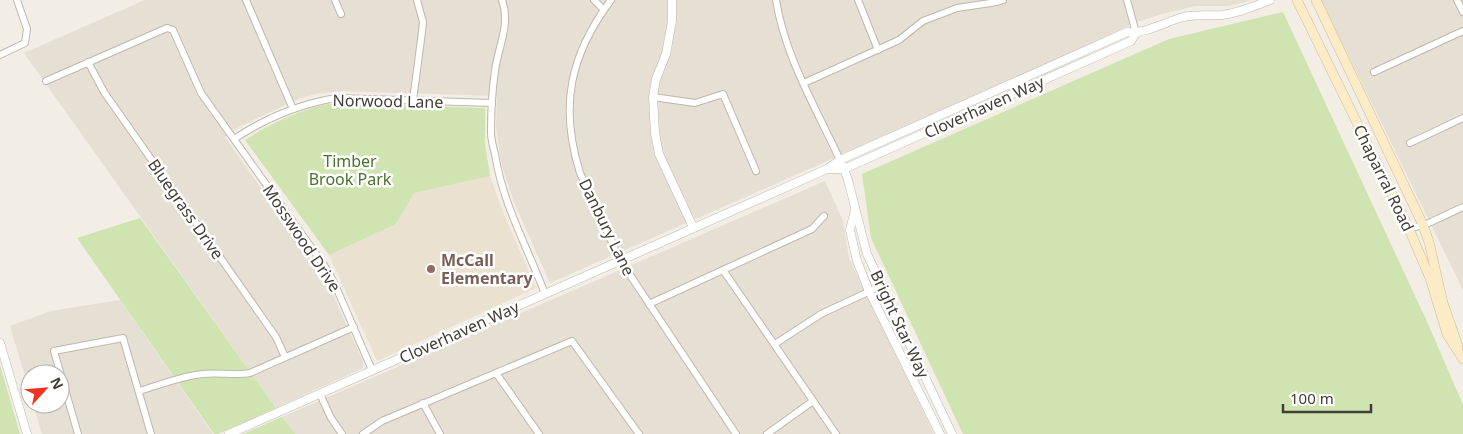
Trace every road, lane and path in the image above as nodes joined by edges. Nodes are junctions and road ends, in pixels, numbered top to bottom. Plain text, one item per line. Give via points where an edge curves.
1 (17, 0) edge
2 (246, 0) edge
3 (336, 0) edge
4 (417, 0) edge
5 (502, 0) edge
6 (594, 0) edge
7 (611, 0) edge
8 (672, 0) edge
9 (776, 0) edge
10 (858, 0) edge
11 (1003, 0) edge
12 (1126, 0) edge
13 (1270, 0) edge
14 (1297, 0) edge
15 (1316, 0) edge
16 (1457, 0) edge
17 (604, 10) junction
18 (1463, 12) edge
19 (341, 14) dead end
20 (1463, 31) edge
21 (1136, 33) junction
22 (878, 50) junction
23 (0, 55) edge
24 (88, 62) junction
25 (1374, 72) dead end
26 (46, 81) dead end
27 (804, 83) junction
28 (653, 97) junction
29 (413, 100) junction
30 (492, 103) junction
31 (293, 109) junction
32 (1463, 118) edge
33 (234, 139) junction
34 (1410, 143) dead end
35 (840, 160) junction
36 (827, 169) junction
37 (844, 170) junction
38 (756, 171) dead end
39 (1463, 207) edge
40 (855, 210) junction
41 (824, 216) dead end
42 (1423, 225) junction
43 (693, 227) junction
44 (1409, 229) junction
45 (620, 260) junction
46 (723, 270) junction
47 (881, 286) junction
48 (870, 291) junction
49 (546, 294) junction
50 (649, 304) junction
51 (354, 327) junction
52 (0, 343) edge
53 (775, 344) junction
54 (285, 357) junction
55 (1463, 360) edge
56 (372, 370) junction
57 (496, 373) junction
58 (139, 391) junction
59 (320, 394) junction
60 (814, 400) junction
61 (423, 403) junction
62 (27, 434) edge
63 (78, 434) edge
64 (151, 434) edge
65 (229, 434) edge
66 (342, 434) edge
67 (363, 434) edge
68 (440, 434) edge
69 (539, 434) edge
70 (639, 434) edge
71 (736, 434) edge
72 (767, 434) edge
73 (836, 434) edge
74 (940, 434) edge
75 (952, 434) edge

1 - 23 street via 27,29 25,43
2 - 31 street
3 - 19 street
4 - 29 street via 422,32
5 - 30 street via 504,34 495,70
6 - 17 street
7 - 17 street, Danbury Lane
8 - 28 street via 666,54 656,78
9 - 27 street, Bright Star Way via 784,35
10 - 22 street
11 - 22 street via 957,8 922,21 899,40
12 - 21 street
13 - 21 street, Cloverhaven Way via 1239,12 1182,17
14 - 44 main road, Chaparral Road
15 - 42 main road, Chaparral Road
16 - 18 street
17 - 45 street, Danbury Lane via 593,24 574,73 570,126 580,172
20 - 25 street
21 - 35 street, Cloverhaven Way via 1127,32
21 - 37 street, Cloverhaven Way via 1131,40
22 - 27 street
24 - 26 street
24 - 33 street, Mosswood Drive via 166,28 171,29 201,93
24 - 54 street, Bluegrass Drive via 104,92 276,337
27 - 35 street, Bright Star Way
28 - 38 street via 695,103 723,94
28 - 43 street via 654,133 659,154
29 - 30 street, Norwood Lane
29 - 31 street, Norwood Lane via 336,98 313,101
30 - 49 street via 491,134 502,191
31 - 33 street, Norwood Lane via 258,123
32 - 34 street
33 - 51 street, Mosswood Drive via 328,271
35 - 36 street, Cloverhaven Way
35 - 37 street, Bright Star Way
36 - 37 street, Cloverhaven Way
36 - 43 street, Cloverhaven Way
37 - 40 street, Bright Star Way
39 - 42 street
40 - 47 street, Bright Star Way via 867,254
40 - 48 street, Bright Star Way via 850,230 857,261
41 - 46 street via 812,229
42 - 44 street
42 - 55 main road, Chaparral Road via 1443,303
43 - 45 street, Cloverhaven Way
44 - 55 main road, Chaparral Road via 1430,278 1447,334
45 - 49 street, Cloverhaven Way
45 - 50 street, Danbury Lane
46 - 50 street
46 - 53 street
47 - 48 street
47 - 75 street, Bright Star Way
48 - 53 street via 821,314
48 - 74 street, Bright Star Way
49 - 56 street, Cloverhaven Way
50 - 71 street, Danbury Lane
51 - 54 street
51 - 56 street, Mosswood Drive
52 - 62 street
53 - 60 street
54 - 58 street via 243,374 197,374
56 - 59 street, Cloverhaven Way
57 - 61 street
57 - 69 street
57 - 70 street via 572,341
58 - 63 street via 123,338 54,351
58 - 64 street
59 - 65 street, Cloverhaven Way
59 - 66 street
60 - 72 street
60 - 73 street
61 - 67 street via 382,421
61 - 68 street

